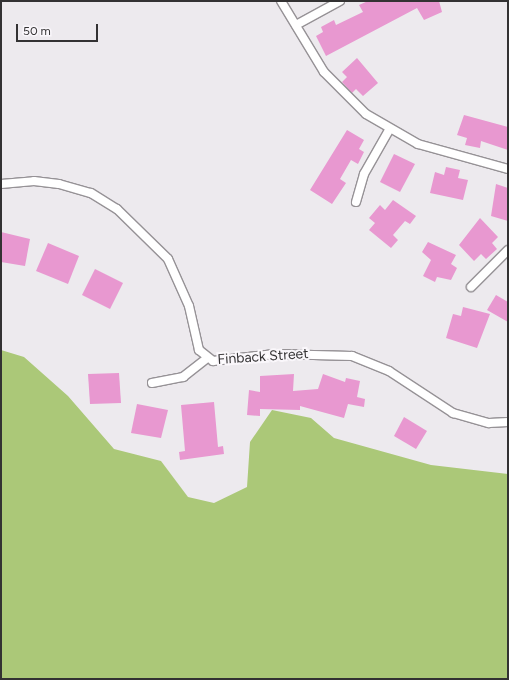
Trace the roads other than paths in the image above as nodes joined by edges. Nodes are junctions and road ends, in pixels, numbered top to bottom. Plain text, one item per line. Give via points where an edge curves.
1 (281, 1) edge
2 (340, 1) edge
3 (296, 25) junction
4 (389, 130) junction
5 (508, 169) edge
6 (1, 184) edge
7 (356, 202) dead end
8 (508, 250) edge
9 (471, 287) dead end
10 (207, 358) junction
11 (152, 383) dead end
12 (508, 422) edge

1 - 3 street
2 - 3 street
3 - 4 street via 342,93
4 - 5 street via 418,144
4 - 7 street via 364,174
6 - 10 street, Finback Street via 34,181 59,184 91,193 117,209 168,259 189,306 199,350
8 - 9 street
10 - 11 street via 183,377
10 - 12 street, Finback Street via 227,362 274,354 352,356 389,371 453,413 489,423

